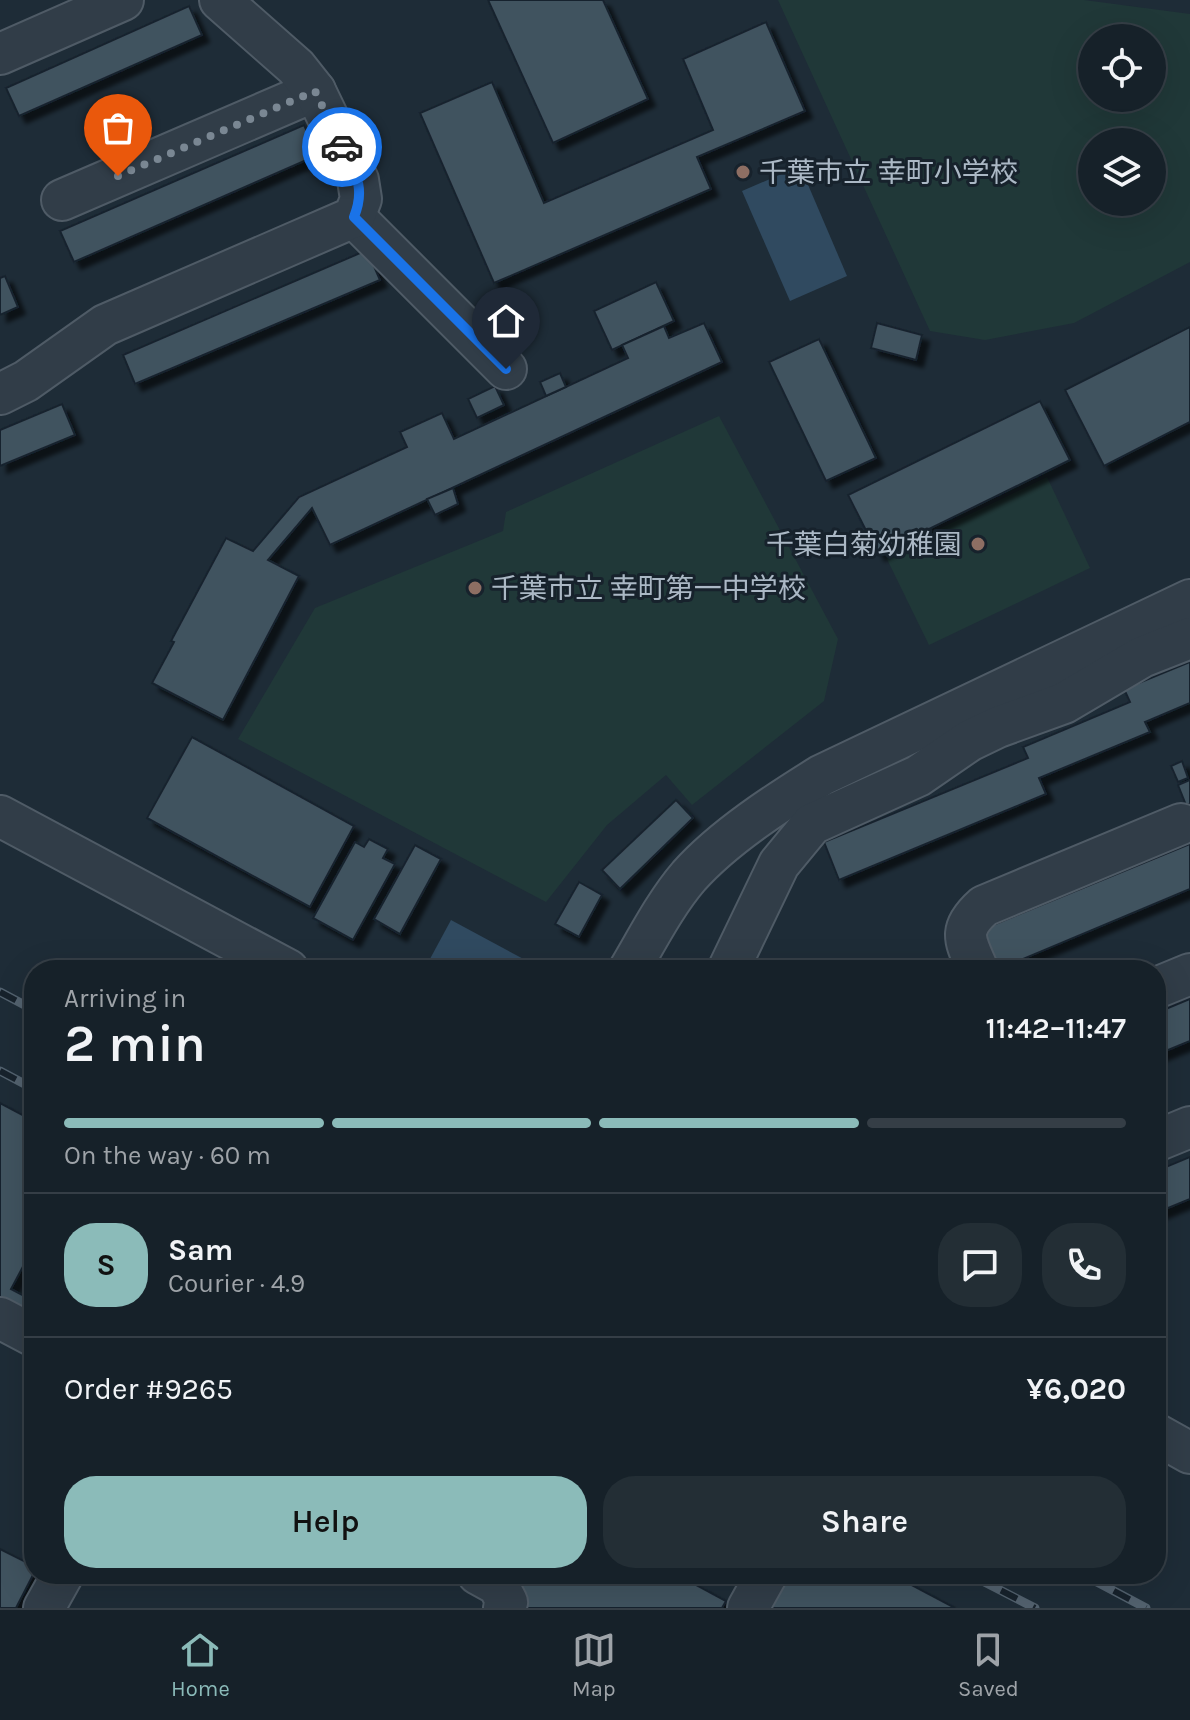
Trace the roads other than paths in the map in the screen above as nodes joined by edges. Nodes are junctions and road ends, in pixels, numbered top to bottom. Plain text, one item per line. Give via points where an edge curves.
1 (123, 0) edge
2 (220, 0) edge
3 (0, 54) edge
4 (315, 91) junction
5 (62, 200) dead end
6 (354, 217) junction
7 (506, 369) dead end
8 (0, 394) edge
9 (1190, 600) edge
10 (1190, 638) edge
11 (0, 816) edge
12 (1181, 824) dead end
13 (269, 960) edge
14 (645, 960) edge
15 (733, 960) edge
16 (974, 960) edge
17 (1190, 974) edge
18 (1166, 984) edge
19 (1190, 1127) edge
20 (1166, 1137) edge
21 (0, 1318) edge
22 (24, 1331) edge
23 (1166, 1440) edge
24 (1190, 1453) edge
25 (57, 1584) edge
26 (496, 1584) edge
27 (761, 1584) edge
28 (44, 1608) edge
29 (504, 1608) edge
30 (748, 1608) edge

1 - 3 street
2 - 4 street via 296,67
4 - 5 street
4 - 6 street via 358,180 361,199
6 - 7 street
6 - 8 street via 105,325
9 - 14 street via 822,775 778,803 690,874 665,908
10 - 15 street via 1142,657 1064,703 969,741 918,776 812,824 779,864
11 - 13 street
12 - 16 street via 984,906 965,931
17 - 18 street
19 - 20 street
21 - 22 street
23 - 24 street
25 - 28 street
26 - 29 street via 507,1602
27 - 30 street

